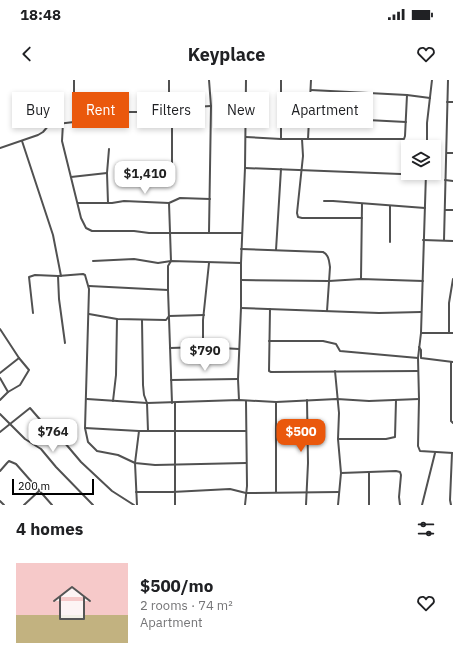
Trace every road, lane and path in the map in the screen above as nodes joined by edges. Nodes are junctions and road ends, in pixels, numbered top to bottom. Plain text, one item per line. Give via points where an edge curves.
1 (74, 80) edge
2 (169, 80) edge
3 (209, 80) edge
4 (246, 80) edge
5 (281, 80) edge
6 (311, 80) edge
7 (432, 80) edge
8 (448, 80) edge
9 (311, 90) joint
10 (74, 92) edge
11 (169, 92) edge
12 (406, 95) junction
13 (430, 98) junction
14 (447, 102) junction
15 (453, 102) edge
16 (205, 106) edge
17 (211, 106) junction
18 (373, 120) edge
19 (406, 122) junction
20 (46, 128) edge
21 (63, 128) edge
22 (171, 128) edge
23 (308, 128) edge
24 (246, 137) junction
25 (281, 139) junction
26 (302, 139) junction
27 (308, 139) junction
28 (427, 140) edge
29 (22, 141) junction
30 (0, 148) edge
31 (109, 149) dead end
32 (447, 153) junction
33 (453, 153) edge
34 (245, 168) junction
35 (281, 170) junction
36 (300, 170) junction
37 (107, 173) junction
38 (172, 173) dead end
39 (401, 173) edge
40 (71, 177) junction
41 (426, 180) edge
42 (446, 180) junction
43 (453, 181) edge
44 (210, 199) junction
45 (324, 201) dead end
46 (169, 202) junction
47 (78, 203) junction
48 (108, 203) junction
49 (362, 204) junction
50 (390, 206) junction
51 (425, 208) junction
52 (445, 210) junction
53 (453, 210) edge
54 (362, 218) junction
55 (209, 232) junction
56 (170, 233) junction
57 (242, 233) junction
58 (423, 240) junction
59 (444, 240) junction
60 (453, 241) edge
61 (390, 242) dead end
62 (242, 249) junction
63 (276, 250) junction
64 (94, 261) dead end
65 (171, 261) junction
66 (208, 262) junction
67 (241, 264) junction
68 (58, 276) junction
69 (61, 276) junction
70 (361, 279) junction
71 (453, 279) edge
72 (241, 280) junction
73 (329, 281) junction
74 (423, 281) junction
75 (89, 286) junction
76 (168, 290) junction
77 (241, 308) junction
78 (270, 309) junction
79 (327, 312) junction
80 (421, 312) junction
81 (33, 313) dead end
82 (89, 314) junction
83 (204, 315) junction
84 (170, 316) junction
85 (117, 319) junction
86 (142, 320) junction
87 (0, 328) edge
88 (421, 333) junction
89 (449, 333) junction
90 (453, 333) edge
91 (269, 341) junction
92 (64, 343) dead end
93 (203, 347) junction
94 (419, 347) junction
95 (170, 348) junction
96 (239, 349) junction
97 (19, 358) junction
98 (418, 358) junction
99 (452, 362) edge
100 (335, 371) junction
101 (418, 371) junction
102 (0, 373) edge
103 (0, 378) edge
104 (238, 379) junction
105 (171, 380) junction
106 (452, 391) edge
107 (8, 392) junction
108 (87, 399) junction
109 (337, 399) junction
110 (419, 399) junction
111 (0, 400) edge
112 (239, 400) junction
113 (307, 400) junction
114 (396, 400) junction
115 (113, 401) junction
116 (246, 401) junction
117 (276, 402) junction
118 (147, 403) junction
119 (174, 403) junction
120 (0, 414) edge
121 (453, 423) edge
122 (10, 424) junction
123 (85, 428) junction
124 (174, 430) junction
125 (139, 431) junction
126 (148, 431) junction
127 (246, 431) junction
128 (0, 432) edge
129 (338, 439) junction
130 (435, 453) junction
131 (453, 453) edge
132 (135, 463) junction
133 (246, 463) junction
134 (175, 465) junction
135 (0, 471) edge
136 (341, 473) junction
137 (369, 473) junction
138 (39, 491) junction
139 (136, 492) junction
140 (175, 492) junction
141 (276, 492) junction
142 (339, 492) junction
143 (246, 493) junction
144 (306, 493) junction
145 (0, 501) edge
146 (4, 505) edge
147 (24, 505) edge
148 (52, 505) edge
149 (93, 505) edge
150 (136, 505) edge
151 (175, 505) edge
152 (245, 505) edge
153 (306, 505) edge
154 (338, 505) edge
155 (369, 505) edge
156 (400, 505) edge
157 (422, 505) edge
158 (451, 505) edge

1 - 10 street
2 - 11 street
3 - 17 street
4 - 24 street
5 - 25 street
6 - 9 street
7 - 13 street
8 - 14 street
9 - 12 street
12 - 13 street
12 - 19 street
13 - 28 street
14 - 15 street
14 - 32 street
16 - 17 street
17 - 44 street
18 - 19 street
19 - 27 street via 405,137 402,140
20 - 29 street via 38,135
21 - 40 street via 62,141
22 - 38 street
23 - 27 street
24 - 25 street
24 - 34 street
25 - 26 street
26 - 27 street
26 - 36 street via 303,156
29 - 30 street
29 - 69 street via 53,235
31 - 37 street
32 - 33 street
32 - 42 street
34 - 35 street
34 - 57 street
35 - 36 street
35 - 63 street
36 - 39 street
36 - 54 street via 298,217
37 - 40 street
37 - 48 street
40 - 47 street
41 - 51 street
42 - 43 street
42 - 52 street
44 - 46 street via 180,198
44 - 55 street
45 - 49 street
46 - 48 street
46 - 56 street
47 - 48 street
47 - 56 street via 85,226 92,231
49 - 50 street
49 - 54 street
50 - 51 street
50 - 61 street
51 - 58 street
52 - 53 street
52 - 59 street
54 - 70 street
55 - 56 street
55 - 57 street
56 - 65 street
57 - 62 street
58 - 59 street
58 - 74 street
59 - 60 street
62 - 63 street
62 - 67 street
63 - 73 street via 326,253 329,259
64 - 65 street
65 - 66 street
65 - 76 street via 168,266
66 - 67 street
66 - 83 street
67 - 72 street
68 - 69 street
68 - 81 street via 30,277
68 - 92 street
69 - 75 street via 83,274
70 - 73 street
70 - 74 street
71 - 89 street via 449,303
72 - 73 street
72 - 77 street
73 - 79 street
74 - 80 street
75 - 76 street
75 - 82 street
76 - 84 street
77 - 78 street
77 - 96 street
78 - 79 street
78 - 91 street
79 - 80 street
80 - 88 street
82 - 85 street
82 - 108 street
83 - 84 street
83 - 93 street
84 - 86 street via 166,320
84 - 95 street
85 - 86 street
85 - 115 street
86 - 118 street via 143,385
87 - 97 street
88 - 89 street
88 - 94 street
89 - 90 street
91 - 98 street via 323,342 336,344 340,351
91 - 100 street via 271,372
93 - 95 street
93 - 96 street
94 - 98 street
94 - 99 street via 421,358
95 - 105 street
96 - 104 street
97 - 102 street
97 - 107 street via 30,370 20,385
98 - 101 street
99 - 106 street
100 - 101 street
100 - 109 street
101 - 110 street
103 - 107 street
104 - 105 street
104 - 112 street
105 - 119 street
106 - 121 street
107 - 111 street
108 - 115 street
108 - 123 street
109 - 113 street
109 - 114 street
109 - 129 street
110 - 114 street
110 - 130 street via 418,449
112 - 116 street
112 - 119 street
113 - 117 street
113 - 144 street
114 - 129 street via 395,437
115 - 118 street
116 - 117 street
116 - 127 street
117 - 141 street
118 - 119 street
118 - 126 street
119 - 124 street
120 - 122 street
122 - 128 street
122 - 149 street via 24,439 41,449
122 - 150 street via 30,408 112,491
123 - 125 street
123 - 132 street via 88,442 97,451 118,455
124 - 126 street
124 - 127 street
124 - 134 street
125 - 126 street
125 - 132 street
127 - 133 street
129 - 136 street
130 - 131 street
130 - 157 street
131 - 158 street
132 - 134 street
132 - 139 street
133 - 134 street
133 - 143 street
134 - 140 street
135 - 138 street via 7,463 12,462
136 - 137 street
136 - 142 street
137 - 155 street
137 - 156 street via 400,472
138 - 147 street
138 - 148 street
139 - 140 street
139 - 150 street
140 - 143 street via 230,488
140 - 151 street
141 - 143 street
141 - 144 street
142 - 144 street
142 - 154 street
143 - 152 street
144 - 153 street
145 - 146 street

